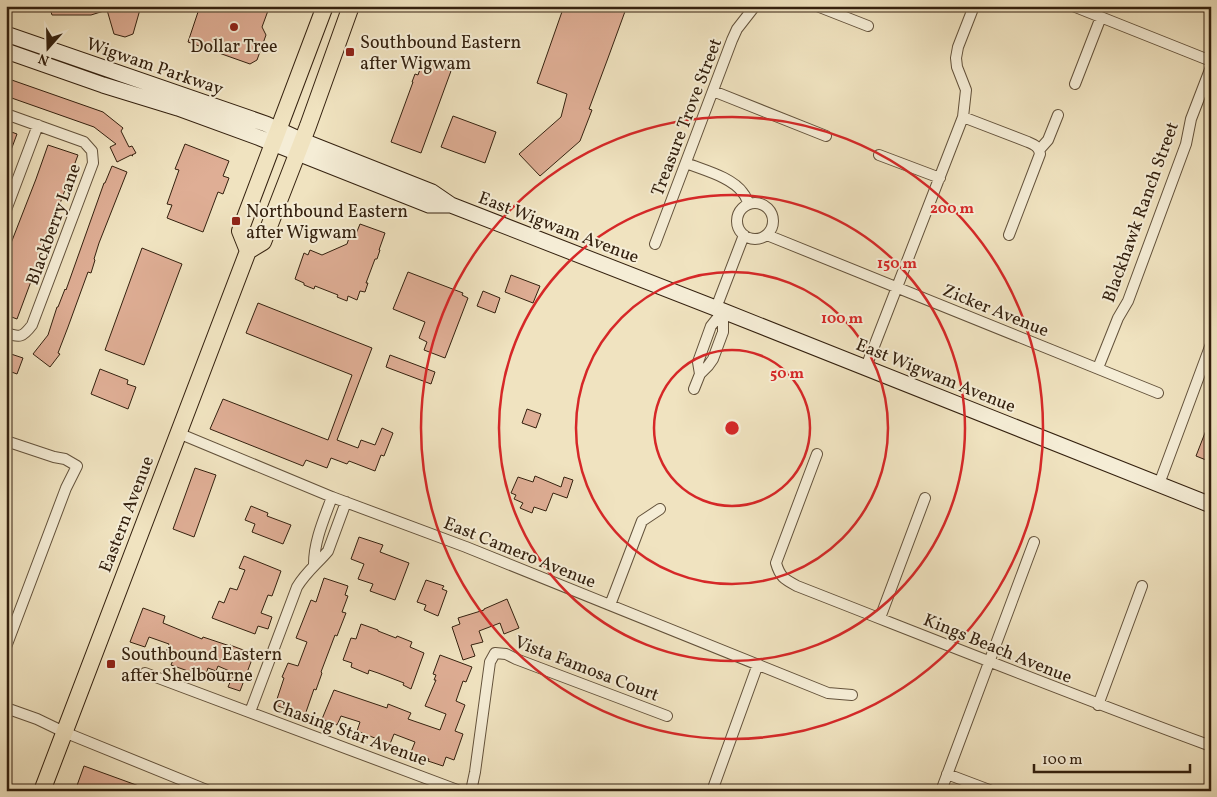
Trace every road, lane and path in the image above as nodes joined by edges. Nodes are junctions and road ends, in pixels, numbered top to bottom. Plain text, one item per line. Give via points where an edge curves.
1 (325, 6) edge
2 (351, 6) edge
3 (755, 6) edge
4 (817, 6) edge
5 (974, 6) edge
6 (1072, 6) edge
7 (1101, 18) junction
8 (868, 26) dead end
9 (6, 34) edge
10 (6, 51) edge
11 (1211, 61) edge
12 (1211, 67) edge
13 (1075, 84) dead end
14 (713, 91) junction
15 (6, 114) edge
16 (1058, 115) dead end
17 (963, 117) junction
18 (38, 126) junction
19 (826, 136) dead end
20 (288, 142) junction
21 (1040, 149) junction
22 (878, 155) dead end
23 (686, 164) junction
24 (940, 178) junction
25 (748, 204) junction
26 (6, 210) edge
27 (744, 235) junction
28 (767, 235) junction
29 (1009, 236) dead end
30 (655, 244) dead end
31 (248, 251) junction
32 (897, 288) junction
33 (719, 309) junction
34 (6, 333) edge
35 (1211, 344) edge
36 (866, 367) junction
37 (1098, 368) junction
38 (694, 390) dead end
39 (1158, 393) dead end
40 (178, 433) junction
41 (6, 440) edge
42 (817, 454) dead end
43 (1159, 484) junction
44 (332, 497) junction
45 (925, 498) dead end
46 (346, 502) junction
47 (1211, 504) edge
48 (660, 510) dead end
49 (1034, 542) dead end
50 (314, 564) junction
51 (1142, 586) dead end
52 (610, 605) junction
53 (880, 618) junction
54 (6, 647) edge
55 (989, 662) junction
56 (758, 664) junction
57 (145, 673) dead end
58 (852, 695) dead end
59 (1098, 704) junction
60 (6, 708) edge
61 (250, 712) junction
62 (667, 716) dead end
63 (64, 732) junction
64 (1211, 746) edge
65 (947, 774) junction
66 (42, 791) edge
67 (210, 791) edge
68 (460, 791) edge
69 (471, 791) edge
70 (712, 791) edge
71 (941, 791) edge
72 (992, 791) edge

1 - 20 main road
2 - 20 main road
3 - 14 street, Treasure Trove Street via 737,28
4 - 8 street
5 - 17 street via 956,58 966,90
6 - 7 street
7 - 11 street
7 - 13 street
9 - 20 main road, Wigwam Parkway via 266,124
10 - 20 main road, Wigwam Parkway via 103,85
12 - 37 street, Blackhawk Ranch Street via 1128,301
14 - 19 street
14 - 23 street, Treasure Trove Street
15 - 18 street
16 - 21 street via 1048,140
17 - 21 street
17 - 24 street
18 - 26 street
18 - 34 street, Blackberry Lane via 84,142 92,150 93,162 32,325 19,336
20 - 31 main road via 264,242
20 - 31 main road via 240,230
20 - 33 main road, East Wigwam Avenue via 432,192 451,205
21 - 29 street
22 - 24 street
23 - 25 street via 737,186
23 - 30 street, Treasure Trove Street
24 - 32 street
25 - 27 street via 740,212 737,223
25 - 28 street via 765,206 772,214 773,226
27 - 28 street via 752,239
27 - 33 street
28 - 32 street, Zicker Avenue
31 - 40 main road, Eastern Avenue
32 - 36 street
32 - 37 street, Zicker Avenue
33 - 36 main road, East Wigwam Avenue
33 - 38 street via 723,332 713,359 700,374
35 - 43 street
36 - 43 main road, East Wigwam Avenue
37 - 39 street, Zicker Avenue
40 - 44 street, East Camero Avenue
40 - 63 main road, Eastern Avenue
41 - 54 street via 65,459 76,466
42 - 53 street, Kings Beach Avenue via 776,563 779,572 796,586
43 - 47 main road, East Wigwam Avenue
44 - 46 street, East Camero Avenue
44 - 50 street via 316,542
45 - 53 street
46 - 50 street via 328,551
46 - 52 street, East Camero Avenue
48 - 52 street via 642,521
49 - 55 street
50 - 61 street via 297,587
51 - 59 street
52 - 56 street, East Camero Avenue
53 - 55 street, Kings Beach Avenue
55 - 59 street, Kings Beach Avenue
55 - 65 street
56 - 58 street, East Camero Avenue via 828,693
56 - 70 street
57 - 61 street, Chasing Star Avenue
59 - 64 street, Kings Beach Avenue
60 - 63 street
61 - 68 street, Chasing Star Avenue
62 - 69 street, Vista Famosa Court via 506,654 495,653 490,662
63 - 66 main road, Eastern Avenue
63 - 67 street
65 - 71 street
65 - 72 street

